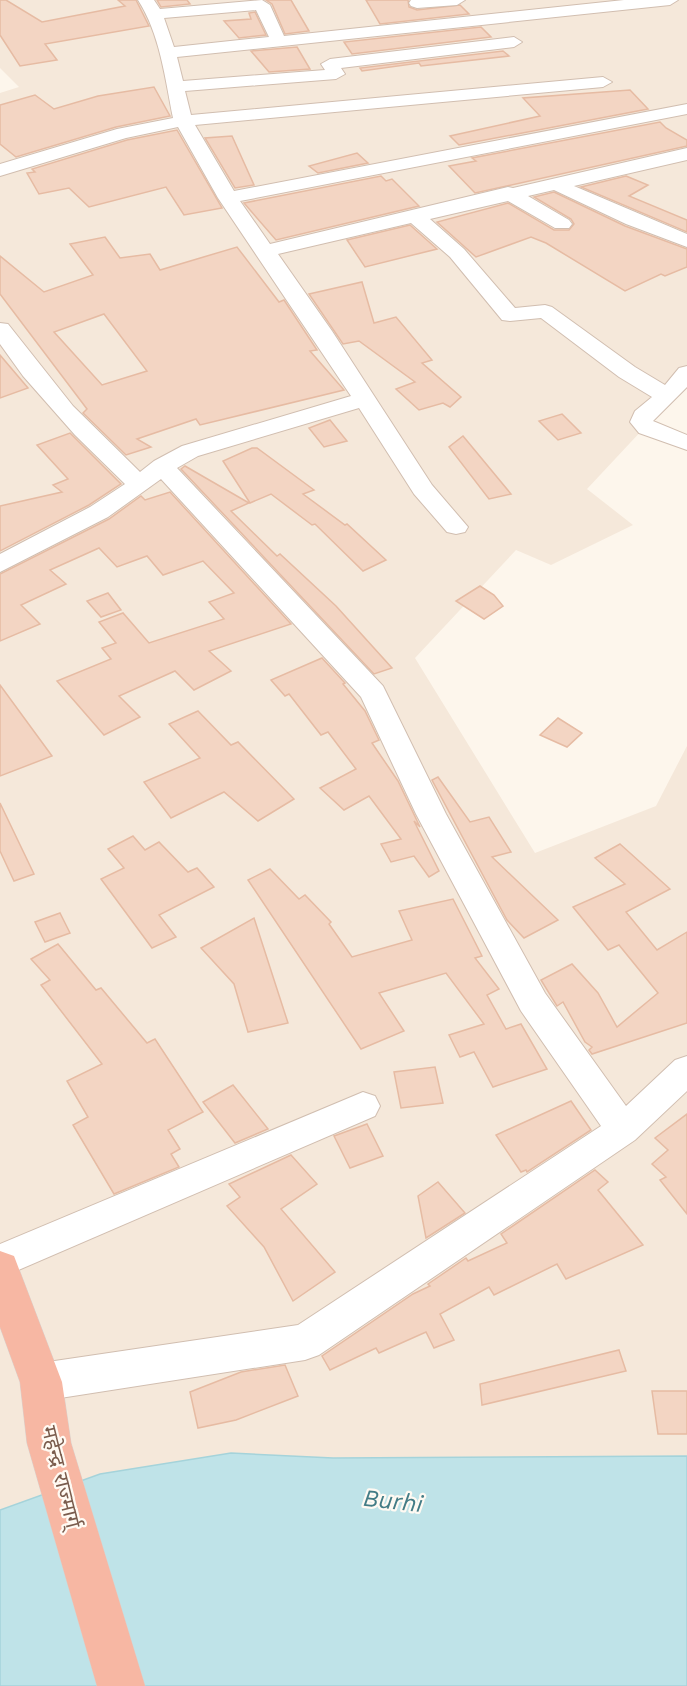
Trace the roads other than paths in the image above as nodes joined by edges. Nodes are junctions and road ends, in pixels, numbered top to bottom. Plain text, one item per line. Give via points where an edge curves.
1 (456, 0) edge
2 (576, 0) edge
3 (669, 0) edge
4 (417, 3) dead end
5 (150, 7) edge
6 (544, 14) junction
7 (279, 42) junction
8 (514, 42) dead end
9 (168, 53) junction
10 (603, 82) dead end
11 (176, 87) junction
12 (687, 109) edge
13 (183, 121) junction
14 (687, 154) edge
15 (662, 160) junction
16 (0, 170) edge
17 (687, 172) edge
18 (555, 184) junction
19 (508, 193) junction
20 (228, 198) junction
21 (414, 216) junction
22 (562, 224) dead end
23 (687, 241) edge
24 (266, 251) junction
25 (0, 329) edge
26 (687, 373) edge
27 (667, 396) junction
28 (364, 399) junction
29 (687, 443) edge
30 (162, 466) junction
31 (140, 485) junction
32 (456, 527) dead end
33 (0, 564) edge
34 (687, 1070) edge
35 (363, 1106) dead end
36 (623, 1130) junction
37 (0, 1261) edge
38 (0, 1269) edge
39 (41, 1382) junction
40 (121, 1686) edge

1 - 4 street
2 - 6 street
3 - 6 street
5 - 7 street via 262,5
5 - 9 street
6 - 7 street
7 - 9 street
8 - 11 street via 330,64 336,74
9 - 11 street
10 - 13 street
11 - 13 street
12 - 20 street
13 - 16 street via 123,133
13 - 20 street
14 - 15 street
15 - 17 street
15 - 18 street
18 - 19 street
18 - 23 street
19 - 21 street
19 - 22 street
20 - 24 street
21 - 24 street
21 - 27 street via 457,253 510,315 545,311 627,372
24 - 28 street
25 - 31 street via 30,370 106,454
26 - 27 street
27 - 29 street via 641,422
28 - 30 street via 190,451
28 - 32 street via 423,489
30 - 31 street
30 - 36 street via 373,693 431,814 533,1002
31 - 33 street via 99,512
34 - 36 street
35 - 37 street
36 - 39 street via 305,1342
38 - 39 highway, महेन्द्र राज्मार्ग्
39 - 40 highway, महेन्द्र राज्मार्ग् via 49,1443

